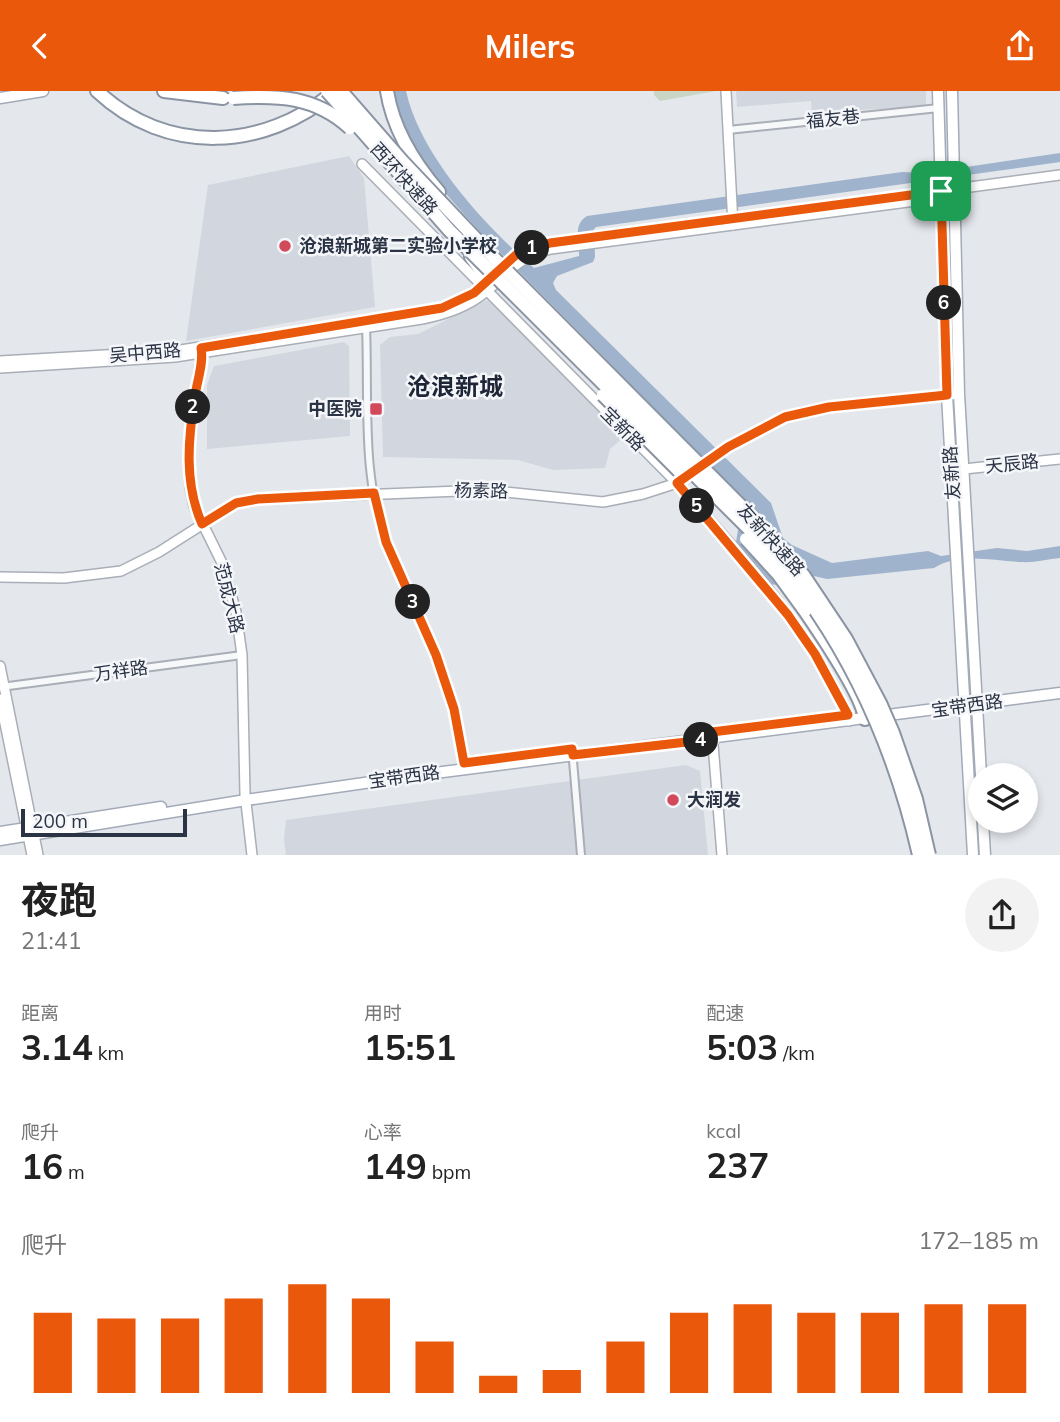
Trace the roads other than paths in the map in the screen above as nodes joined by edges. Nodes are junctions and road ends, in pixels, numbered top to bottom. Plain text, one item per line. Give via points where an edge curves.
1 (43, 91) edge
2 (97, 91) edge
3 (164, 91) edge
4 (182, 91) edge
5 (327, 91) edge
6 (335, 91) edge
7 (341, 91) edge
8 (387, 91) edge
9 (726, 91) edge
10 (938, 91) edge
11 (952, 91) edge
12 (0, 98) edge
13 (223, 98) junction
14 (939, 108) junction
15 (728, 130) junction
16 (368, 146) junction
17 (362, 164) dead end
18 (395, 170) junction
19 (1060, 175) edge
20 (1060, 181) edge
21 (954, 189) junction
22 (941, 190) junction
23 (733, 223) junction
24 (449, 230) junction
25 (503, 263) junction
26 (485, 284) junction
27 (517, 290) junction
28 (366, 324) junction
29 (202, 351) junction
30 (0, 361) edge
31 (0, 368) edge
32 (959, 394) junction
33 (947, 395) junction
34 (1060, 459) edge
35 (964, 469) junction
36 (677, 483) junction
37 (374, 493) junction
38 (202, 524) junction
39 (0, 577) edge
40 (242, 655) junction
41 (0, 666) edge
42 (2, 687) edge
43 (1060, 687) edge
44 (1060, 693) edge
45 (0, 699) edge
46 (977, 701) junction
47 (965, 703) junction
48 (865, 716) junction
49 (848, 718) junction
50 (713, 735) junction
51 (572, 752) junction
52 (904, 763) junction
53 (980, 763) edge
54 (465, 766) junction
55 (246, 797) junction
56 (30, 831) junction
57 (0, 832) edge
58 (984, 833) edge
59 (0, 840) edge
60 (32, 855) edge
61 (38, 855) edge
62 (252, 855) edge
63 (581, 855) edge
64 (722, 855) edge
65 (919, 855) edge
66 (929, 855) edge
67 (936, 855) edge
68 (973, 855) edge
69 (985, 855) edge

1 - 12 main road
2 - 6 highway, bridge via 148,125 212,138 241,137 280,126
3 - 13 highway
4 - 13 highway
5 - 18 highway, 西环快速路, bridge
7 - 25 highway, 西环快速路, bridge via 403,162
8 - 25 highway, bridge via 397,125 417,165
9 - 15 street
10 - 14 main road, 友新路
11 - 21 main road, 友新路
13 - 16 highway, bridge via 278,96 305,101 334,115
14 - 15 street, 福友巷
14 - 22 main road, 友新路
15 - 23 street
16 - 18 highway, bridge
16 - 26 highway
17 - 26 street, 宝新路
18 - 24 highway, 西环快速路, bridge
19 - 21 street, 吴中西路
20 - 21 street, 吴中西路
21 - 22 street, 吴中西路
21 - 32 main road, 友新路
22 - 23 street, 吴中西路
22 - 33 main road, 友新路
23 - 25 street, 吴中西路 via 574,243
24 - 26 highway, bridge
24 - 27 highway, 西环快速路, bridge
25 - 26 street, 吴中西路
25 - 27 highway, 西环快速路, bridge
26 - 28 street, 吴中西路 via 442,308
26 - 36 street, 宝新路
26 - 48 highway, bridge via 778,574 837,662
27 - 52 highway, 友新快速路, bridge via 767,532 804,576 859,662
27 - 65 highway, 友新快速路, bridge via 760,540 810,602 849,665 883,737
28 - 29 street, 吴中西路
28 - 37 street via 368,458
29 - 30 street, 吴中西路
29 - 31 street, 吴中西路 via 129,362
29 - 38 street, 范成大路 via 189,446 190,487
32 - 33 street, 杨素路
32 - 35 main road, 友新路
33 - 36 street, 杨素路 via 829,407 785,417 728,447
33 - 47 main road, 友新路
34 - 35 street, 天辰路
35 - 46 main road, 友新路
36 - 37 street, 杨素路 via 603,502 500,490
36 - 49 street, 宝新路 via 788,615 815,654
37 - 38 street, 杨素路 via 258,499 236,503
37 - 54 street via 386,542 451,698
38 - 39 street, 杨素路 via 121,571 71,577
38 - 40 street, 范成大路 via 236,612
40 - 42 street, 万祥路
40 - 55 street, 范成大路
41 - 42 street
42 - 56 street
43 - 46 main road, 宝带西路
44 - 46 main road, 宝带西路
45 - 56 street
46 - 47 main road, 宝带西路
46 - 53 main road, 友新路
47 - 48 main road, 宝带西路
47 - 68 main road, 友新路
48 - 49 main road, 宝带西路
49 - 50 main road, 宝带西路
50 - 51 main road, 宝带西路
50 - 64 street
51 - 54 main road, 宝带西路
51 - 63 street
52 - 66 highway, 友新快速路, bridge
52 - 67 highway, bridge via 925,808
54 - 55 main road, 宝带西路
55 - 56 main road, 宝带西路
55 - 62 street, 范成大路
56 - 57 main road, 宝带西路
56 - 59 main road, 宝带西路
56 - 60 street
56 - 61 street
58 - 69 main road

